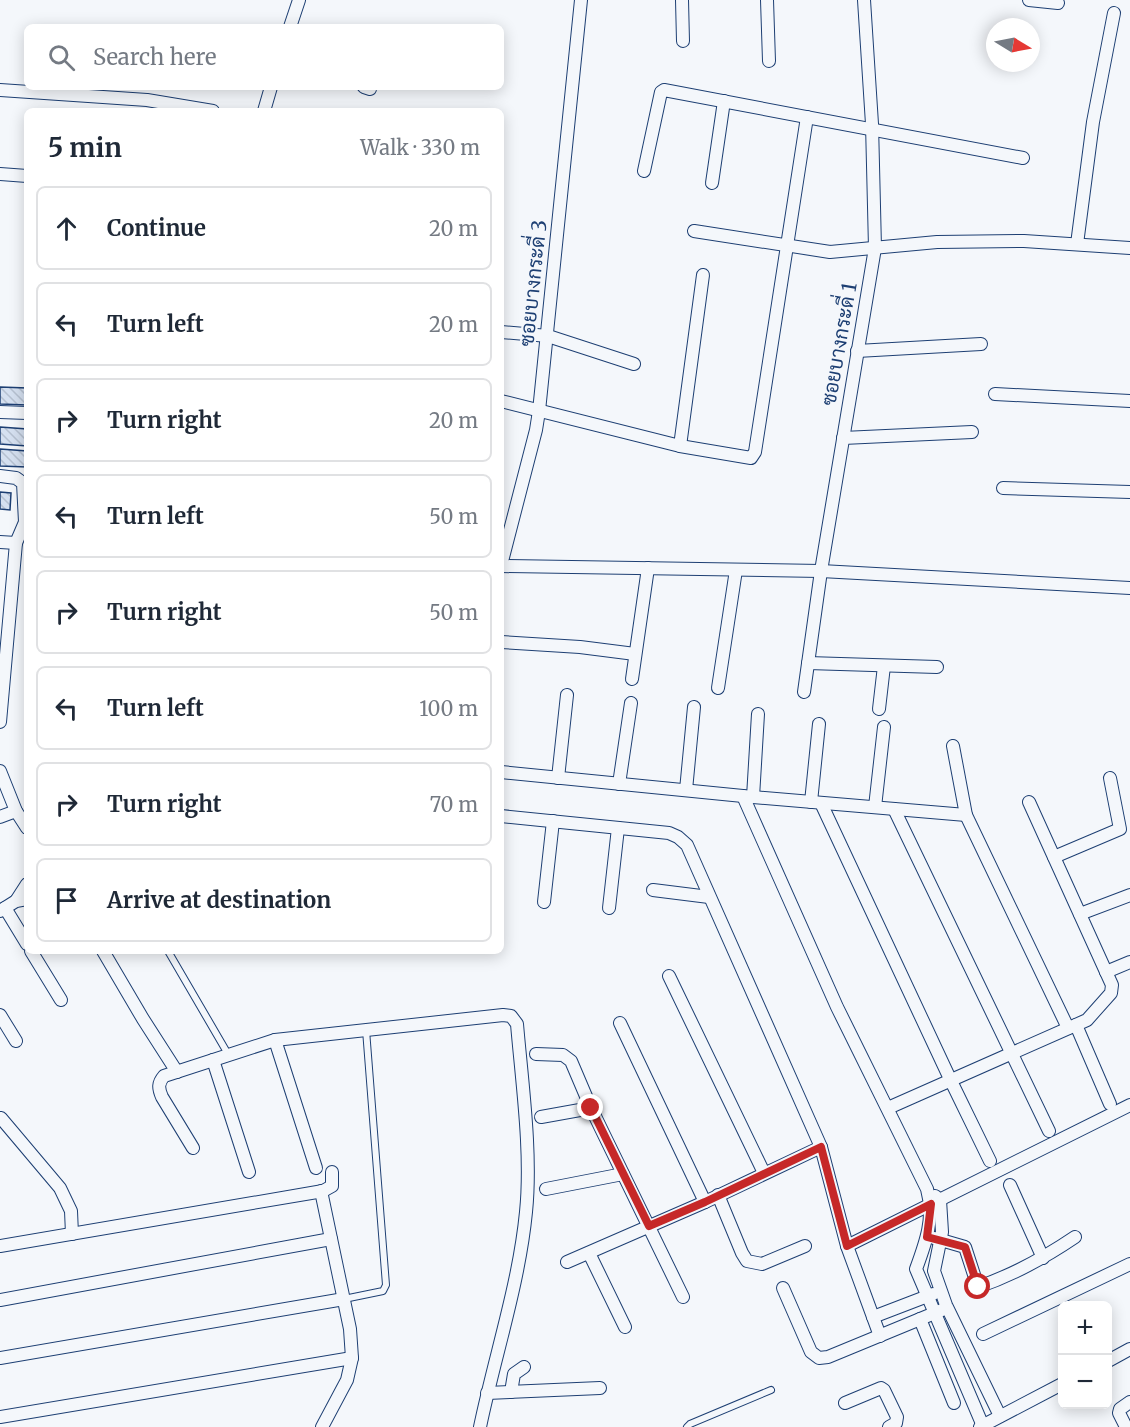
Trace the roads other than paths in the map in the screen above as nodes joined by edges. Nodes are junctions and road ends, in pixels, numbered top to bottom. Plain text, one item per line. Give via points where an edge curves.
1 (298, 0) edge
2 (581, 0) edge
3 (682, 0) edge
4 (767, 0) edge
5 (864, 0) edge
6 (1029, 0) edge
7 (1058, 3) dead end
8 (1114, 13) dead end
9 (291, 24) edge
10 (683, 41) dead end
11 (769, 61) dead end
12 (0, 90) edge
13 (270, 90) edge
14 (724, 101) junction
15 (187, 108) edge
16 (265, 108) edge
17 (807, 117) junction
18 (873, 130) junction
19 (1023, 158) dead end
20 (644, 171) dead end
21 (0, 174) edge
22 (24, 176) edge
23 (712, 183) dead end
24 (694, 231) dead end
25 (1077, 244) junction
26 (788, 246) junction
27 (875, 248) junction
28 (1130, 248) edge
29 (702, 275) dead end
30 (504, 332) edge
31 (548, 336) junction
32 (981, 344) dead end
33 (857, 351) junction
34 (634, 364) dead end
35 (995, 394) dead end
36 (1130, 401) edge
37 (504, 402) edge
38 (539, 411) junction
39 (0, 412) edge
40 (24, 413) edge
41 (972, 432) dead end
42 (843, 438) junction
43 (680, 446) junction
44 (0, 476) edge
45 (1003, 488) dead end
46 (1130, 492) edge
47 (24, 496) edge
48 (24, 526) edge
49 (0, 542) edge
50 (16, 543) junction
51 (504, 554) edge
52 (504, 566) edge
53 (648, 568) junction
54 (736, 570) junction
55 (821, 571) junction
56 (1130, 588) edge
57 (5, 610) edge
58 (504, 642) edge
59 (635, 654) junction
60 (808, 663) junction
61 (884, 666) junction
62 (937, 667) dead end
63 (632, 679) dead end
64 (718, 688) dead end
65 (804, 692) dead end
66 (567, 695) dead end
67 (631, 703) dead end
68 (694, 707) dead end
69 (0, 709) edge
70 (879, 709) dead end
71 (758, 714) dead end
72 (0, 722) edge
73 (819, 724) dead end
74 (884, 727) dead end
75 (953, 746) dead end
76 (0, 771) edge
77 (504, 772) edge
78 (558, 778) junction
79 (1110, 778) dead end
80 (619, 784) junction
81 (686, 790) junction
82 (748, 797) junction
83 (816, 802) junction
84 (1029, 802) dead end
85 (875, 807) junction
86 (894, 809) junction
87 (16, 811) junction
88 (966, 815) junction
89 (504, 816) edge
90 (0, 817) edge
91 (553, 821) junction
92 (24, 823) edge
93 (618, 828) junction
94 (1054, 857) junction
95 (24, 888) edge
96 (653, 890) dead end
97 (1130, 895) edge
98 (709, 897) junction
99 (544, 902) dead end
100 (12, 905) edge
101 (609, 908) dead end
102 (1080, 914) junction
103 (24, 936) edge
104 (33, 954) edge
105 (105, 954) edge
106 (170, 954) edge
107 (1130, 962) edge
108 (1106, 972) junction
109 (669, 976) dead end
110 (61, 1000) dead end
111 (1, 1021) edge
112 (620, 1023) dead end
113 (1072, 1027) junction
114 (366, 1030) junction
115 (275, 1040) junction
116 (16, 1041) dead end
117 (228, 1054) junction
118 (536, 1054) dead end
119 (1011, 1054) junction
120 (213, 1060) junction
121 (177, 1072) junction
122 (951, 1081) junction
123 (1110, 1104) dead end
124 (1130, 1106) edge
125 (591, 1108) junction
126 (888, 1108) junction
127 (541, 1117) dead end
128 (1, 1118) edge
129 (1049, 1131) dead end
130 (821, 1147) junction
131 (193, 1148) dead end
132 (990, 1161) dead end
133 (316, 1167) dead end
134 (249, 1172) dead end
135 (332, 1172) dead end
136 (764, 1173) junction
137 (622, 1174) junction
138 (1010, 1185) dead end
139 (546, 1189) dead end
140 (321, 1191) junction
141 (718, 1195) junction
142 (705, 1202) junction
143 (936, 1202) junction
144 (649, 1226) junction
145 (72, 1234) junction
146 (927, 1237) junction
147 (1075, 1237) dead end
148 (331, 1239) junction
149 (941, 1240) junction
150 (0, 1246) edge
151 (805, 1246) dead end
152 (847, 1246) junction
153 (590, 1253) junction
154 (1043, 1258) junction
155 (567, 1262) dead end
156 (1129, 1269) edge
157 (783, 1288) dead end
158 (941, 1291) junction
159 (928, 1296) junction
160 (683, 1297) dead end
161 (344, 1299) junction
162 (0, 1300) edge
163 (948, 1308) junction
164 (934, 1313) junction
165 (873, 1317) junction
166 (920, 1319) junction
167 (625, 1327) dead end
168 (983, 1335) dead end
169 (880, 1336) junction
170 (1130, 1349) edge
171 (0, 1358) edge
172 (352, 1358) junction
173 (1112, 1358) edge
174 (524, 1367) dead end
175 (1058, 1386) edge
176 (600, 1388) dead end
177 (771, 1390) dead end
178 (511, 1392) junction
179 (487, 1393) junction
180 (1130, 1402) edge
181 (844, 1403) dead end
182 (954, 1403) dead end
183 (1000, 1416) junction
184 (0, 1417) edge
185 (981, 1426) edge
186 (322, 1427) edge
187 (480, 1427) edge
188 (687, 1427) edge
189 (889, 1427) edge
190 (1126, 1427) edge

1 - 9 street
2 - 31 street, ซอยบางกระดี่ 3
3 - 10 street
4 - 11 street
5 - 18 street, ซอยบางกระดี่ 1
6 - 7 street
8 - 25 street via 1093,122
12 - 15 street via 147,100
13 - 16 street
14 - 17 street
14 - 20 street via 664,90
14 - 23 street
17 - 18 street
17 - 26 street
18 - 19 street
18 - 27 street, ซอยบางกระดี่ 1
21 - 22 street
24 - 26 street
25 - 27 street via 937,242
25 - 28 street
26 - 27 street via 830,252
26 - 43 street via 755,452 751,458 744,458
27 - 33 street, ซอยบางกระดี่ 1
29 - 43 street
30 - 31 street
31 - 34 street
31 - 38 street, ซอยบางกระดี่ 3
32 - 33 street
33 - 42 street, ซอยบางกระดี่ 1
35 - 36 street
37 - 38 street
38 - 43 street
38 - 51 street, ซอยบางกระดี่ 3
39 - 40 street
41 - 42 street
42 - 55 street, ซอยบางกระดี่ 1
44 - 47 street via 23,483
45 - 46 street
48 - 50 street
49 - 50 street
50 - 57 street
52 - 53 street
53 - 54 street
53 - 59 street
54 - 55 street
54 - 64 street
55 - 56 street
55 - 60 street, ซอยบางกระดี่ 1
57 - 69 street
58 - 59 street
59 - 63 street
60 - 61 street
60 - 65 street, ซอยบางกระดี่ 1
61 - 62 street
61 - 70 street
66 - 78 street
67 - 80 street
68 - 81 street
69 - 72 street
71 - 82 street
73 - 83 street
74 - 85 street
75 - 88 street
76 - 87 street
77 - 78 street
78 - 80 street
79 - 94 street via 1120,829
80 - 81 street
81 - 82 street
82 - 83 street
82 - 126 street via 837,1006
83 - 85 street
83 - 122 street
84 - 94 street
85 - 86 street
86 - 88 street
86 - 119 street
87 - 90 street
87 - 92 street
88 - 113 street
89 - 91 street
91 - 93 street
91 - 99 street
93 - 98 street via 678,837 687,845
93 - 101 street
94 - 102 street
95 - 100 street
96 - 98 street
97 - 102 street
98 - 130 street
100 - 103 street
102 - 108 street
104 - 110 street
105 - 121 street
106 - 117 lane
107 - 108 street
108 - 113 street via 1111,993 1087,1020
109 - 136 street
111 - 116 street
112 - 142 street
113 - 119 street
113 - 123 street
114 - 115 street
114 - 161 lane via 386,1285 383,1291
114 - 179 street via 503,1015 511,1016 518,1024 527,1144 526,1210 515,1280
115 - 117 street
115 - 133 street
117 - 120 street
118 - 125 street via 567,1056
119 - 122 street
119 - 129 street
120 - 121 street
120 - 134 street
121 - 131 street via 164,1076 158,1088
122 - 126 street
122 - 132 street
124 - 143 street
125 - 127 street
125 - 137 street
126 - 143 street
128 - 145 street via 60,1188 70,1211
130 - 136 street
130 - 152 street
135 - 140 street via 332,1186
136 - 141 street
137 - 139 street
137 - 144 street
138 - 154 street
140 - 145 street
140 - 148 street
141 - 142 street
141 - 151 street via 747,1261 762,1264
142 - 144 street
143 - 146 street
143 - 149 street
143 - 152 street
144 - 153 street
144 - 160 street
145 - 150 street
146 - 149 street
146 - 159 street via 916,1269
147 - 154 street
148 - 161 street
148 - 162 street
149 - 154 street via 965,1247 978,1287
149 - 158 street via 934,1271
152 - 165 street
153 - 155 street
153 - 167 street
156 - 168 street
157 - 169 street via 811,1352 819,1358
158 - 159 street
158 - 163 street
159 - 164 street
159 - 165 street
161 - 171 street
161 - 172 street
163 - 164 street
163 - 183 street
164 - 166 street
164 - 185 street
165 - 169 street
166 - 169 street
166 - 182 street
170 - 173 street
172 - 184 street
172 - 186 street via 348,1380
174 - 178 street via 514,1374
175 - 183 street
176 - 178 street
177 - 188 lane
178 - 179 street
179 - 187 street
180 - 190 street via 1119,1413
181 - 189 street via 881,1388 897,1417 897,1422
183 - 185 street

